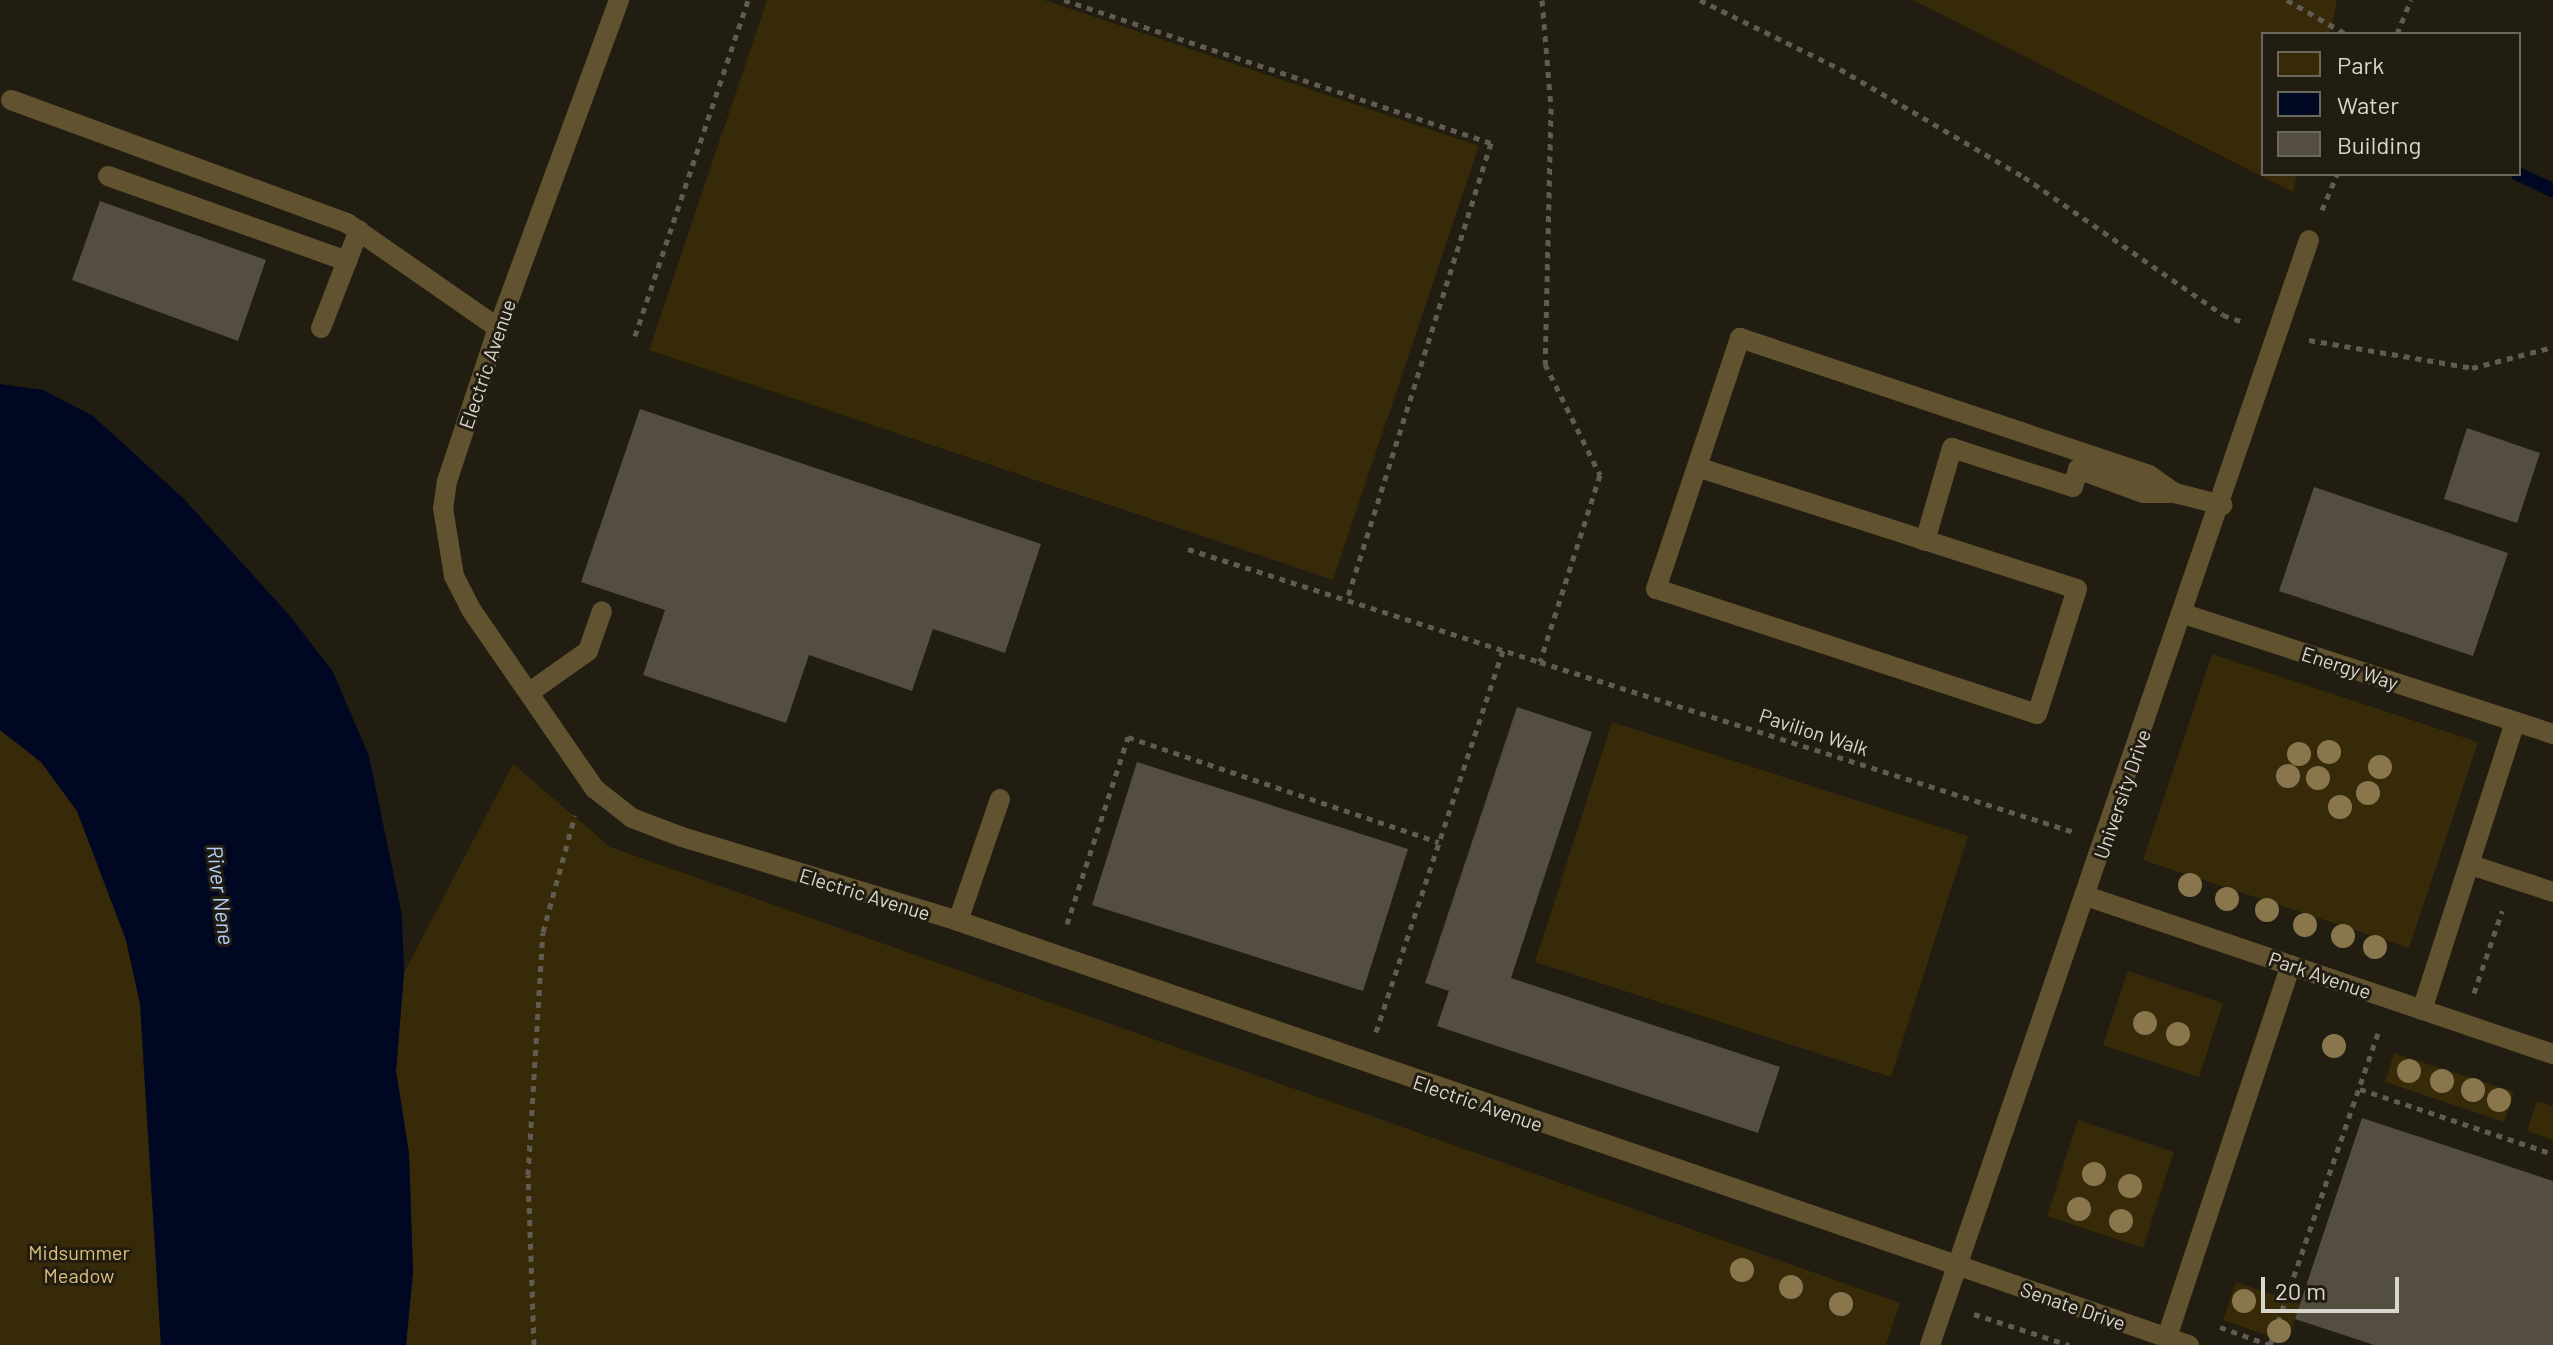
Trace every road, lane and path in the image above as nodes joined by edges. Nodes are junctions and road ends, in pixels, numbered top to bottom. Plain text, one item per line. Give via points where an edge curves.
1 (619, 0) edge
2 (748, 0) edge
3 (1064, 0) edge
4 (1542, 0) edge
5 (1700, 0) edge
6 (2287, 0) edge
7 (2411, 0) edge
8 (2343, 32) edge
9 (2398, 32) edge
10 (11, 100) dead end
11 (108, 176) dead end
12 (359, 230) junction
13 (2309, 240) dead end
14 (347, 261) junction
15 (321, 328) dead end
16 (498, 328) junction
17 (2281, 335) junction
18 (635, 336) dead end
19 (2553, 347) edge
20 (1697, 467) junction
21 (2175, 493) junction
22 (2222, 505) junction
23 (1925, 541) junction
24 (1188, 549) dead end
25 (1347, 600) junction
26 (602, 611) dead end
27 (2184, 614) junction
28 (1503, 650) junction
29 (1540, 662) junction
30 (530, 692) junction
31 (2515, 722) junction
32 (2553, 734) edge
33 (595, 789) junction
34 (1000, 799) dead end
35 (1439, 842) junction
36 (2105, 842) junction
37 (2471, 865) junction
38 (2513, 879) junction
39 (2553, 892) edge
40 (2086, 896) junction
41 (958, 921) junction
42 (1057, 955) junction
43 (2291, 965) junction
44 (2389, 999) junction
45 (2422, 1010) junction
46 (2464, 1024) junction
47 (2553, 1054) edge
48 (1365, 1064) junction
49 (2360, 1089) junction
50 (2553, 1154) edge
51 (1958, 1267) junction
52 (1945, 1304) junction
53 (2220, 1327) dead end
54 (2167, 1337) junction
55 (2248, 1338) junction
56 (534, 1345) edge
57 (1930, 1345) edge
58 (2069, 1345) edge
59 (2189, 1345) edge
60 (2245, 1345) edge
61 (2270, 1345) edge

1 - 16 lane, Electric Avenue
2 - 18 path
3 - 25 path via 1491,143
4 - 29 path via 1551,108 1545,364 1600,475
5 - 17 path via 1840,69 2024,177 2223,315
6 - 8 path
7 - 9 path
10 - 12 lane
11 - 14 lane
12 - 14 lane
12 - 16 lane
13 - 17 lane, University Drive
14 - 15 lane
16 - 30 lane, Electric Avenue via 447,481 445,535 454,576 472,611
17 - 19 path via 2472,368
17 - 22 lane, University Drive
20 - 21 lane via 1740,338 2149,475
20 - 23 lane
20 - 23 lane via 1656,589 2037,714 2077,589
21 - 22 lane
21 - 23 lane via 2143,493 2078,469 2073,487 1952,448
22 - 27 lane, University Drive
24 - 25 path, Pavilion Walk
25 - 28 path, Pavilion Walk
26 - 30 lane via 588,651
27 - 31 lane, Energy Way
27 - 36 lane, University Drive
28 - 29 path, Pavilion Walk
28 - 35 path
29 - 36 path, Pavilion Walk
30 - 33 lane, Electric Avenue
31 - 32 lane, Energy Way
31 - 37 lane
33 - 41 lane, Electric Avenue via 632,818 682,837
33 - 56 path via 571,820 543,932 528,1175
34 - 41 lane
35 - 42 path via 1128,737
35 - 48 path
36 - 40 lane, University Drive
37 - 38 lane
37 - 45 lane
38 - 39 lane
38 - 46 path
40 - 43 lane, Park Avenue
40 - 51 lane, University Drive
41 - 42 lane, Electric Avenue
42 - 48 lane, Electric Avenue
43 - 44 lane, Park Avenue
43 - 54 lane
44 - 45 lane, Park Avenue
44 - 49 path
45 - 46 lane, Park Avenue
46 - 47 lane, Park Avenue
48 - 51 lane, Electric Avenue
49 - 50 path
49 - 61 path
51 - 52 lane, University Drive
51 - 54 lane, Senate Drive
52 - 57 lane, University Drive
52 - 58 path
53 - 55 path
54 - 59 lane, Senate Drive
55 - 60 path
55 - 61 path

